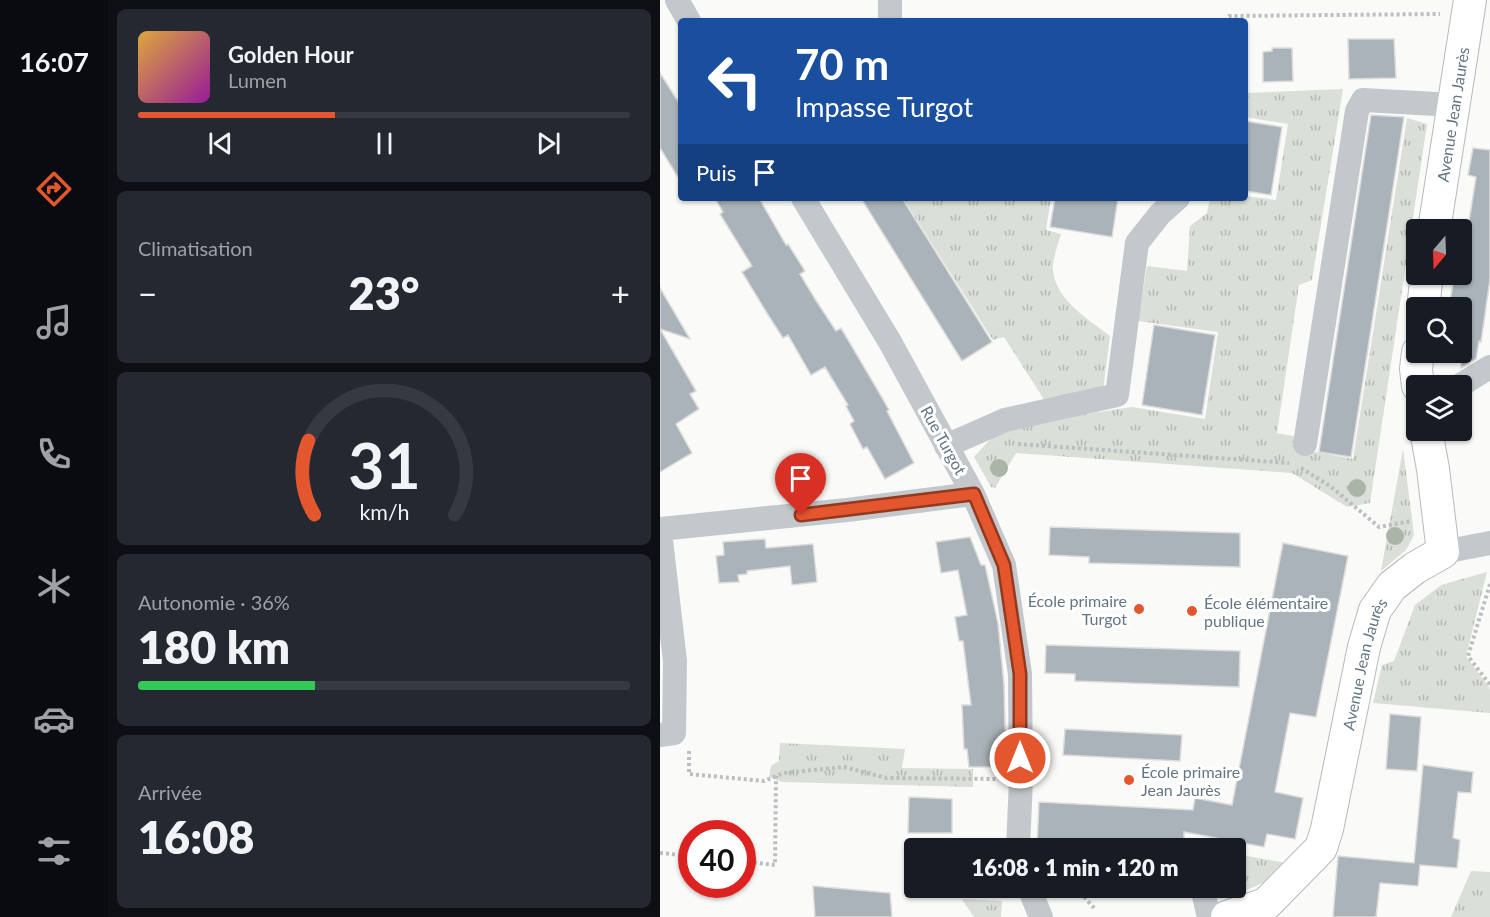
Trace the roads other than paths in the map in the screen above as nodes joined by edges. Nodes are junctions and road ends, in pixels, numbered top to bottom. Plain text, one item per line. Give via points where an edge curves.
1 (677, 0) edge
2 (890, 0) edge
3 (1469, 7) edge
4 (687, 18) edge
5 (890, 18) edge
6 (1454, 105) junction
7 (805, 201) edge
8 (1175, 201) edge
9 (1436, 219) edge
10 (1490, 367) edge
11 (1472, 378) edge
12 (1428, 441) edge
13 (1305, 444) dead end
14 (946, 446) junction
15 (974, 494) junction
16 (660, 530) edge
17 (1490, 543) edge
18 (1443, 552) junction
19 (660, 735) edge
20 (1018, 838) edge
21 (1033, 898) edge
22 (1204, 898) edge
23 (1271, 910) edge
24 (1041, 917) edge
25 (1209, 917) edge
26 (1227, 917) edge

1 - 4 street
2 - 5 street
3 - 6 main road, Avenue Jean Jaurès
6 - 9 main road, Avenue Jean Jaurès
6 - 13 street via 1363,100 1357,111
7 - 14 street, Rue Turgot via 890,342
8 - 14 street via 1137,243 1117,395 1005,420
10 - 11 street
12 - 18 main road
14 - 15 street, Rue Turgot
15 - 16 street
15 - 20 street, Rue Turgot via 1004,565 1020,674
16 - 19 street via 675,661 674,733
17 - 18 street
18 - 23 main road, Avenue Jean Jaurès via 1392,586 1375,610 1321,848
21 - 24 street
22 - 25 street
23 - 26 main road

